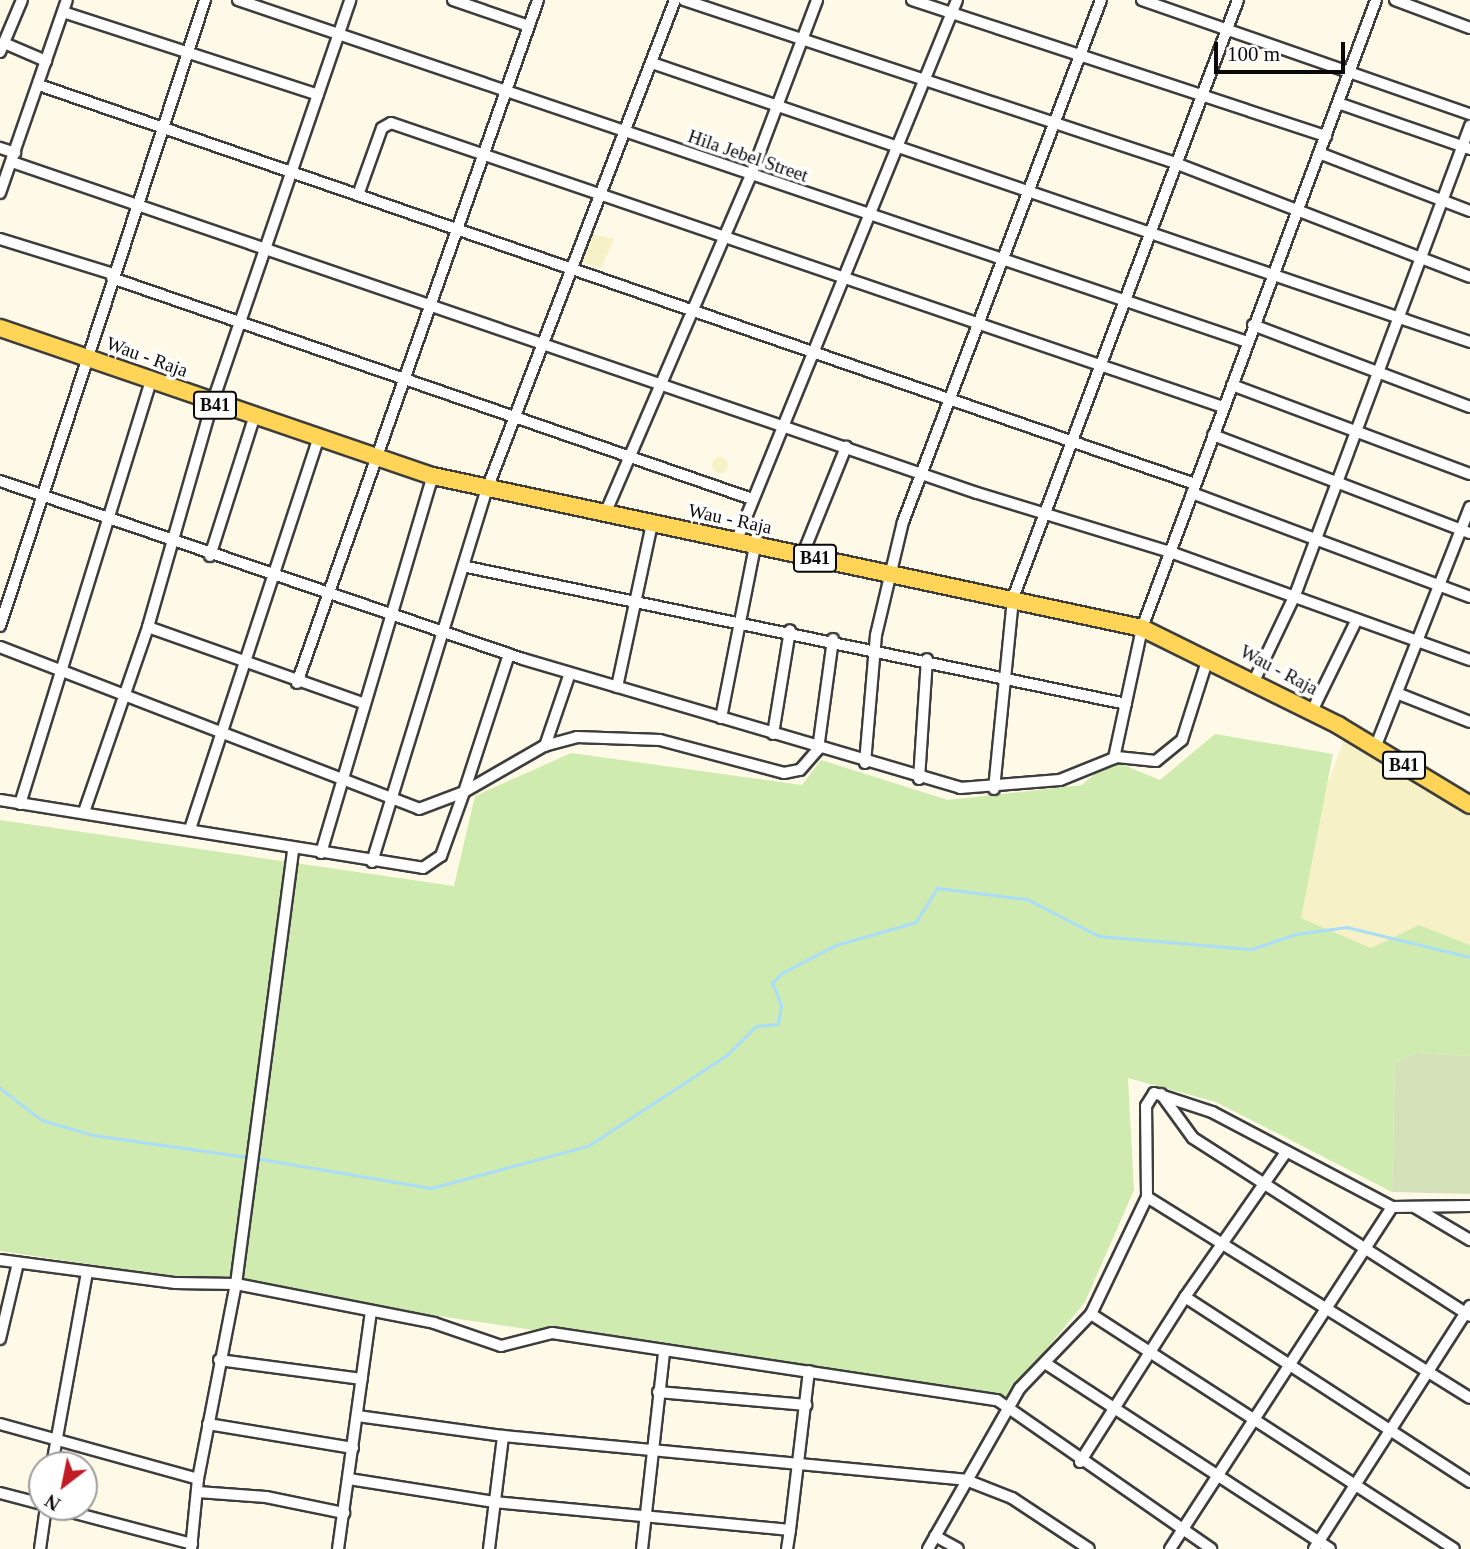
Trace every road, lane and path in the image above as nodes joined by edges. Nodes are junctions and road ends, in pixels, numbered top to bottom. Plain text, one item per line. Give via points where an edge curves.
1 (22, 0) edge
2 (67, 0) edge
3 (205, 0) edge
4 (238, 0) edge
5 (350, 0) edge
6 (453, 0) edge
7 (538, 0) edge
8 (675, 0) edge
9 (684, 0) edge
10 (817, 0) edge
11 (912, 0) edge
12 (957, 0) edge
13 (1101, 0) edge
14 (1142, 0) edge
15 (1238, 0) edge
16 (1395, 0) edge
17 (1373, 1) edge
18 (63, 12) junction
19 (952, 13) junction
20 (529, 26) junction
21 (1470, 28) edge
22 (1227, 29) junction
23 (339, 33) junction
24 (802, 38) junction
25 (3, 41) edge
26 (187, 55) junction
27 (1080, 55) junction
28 (46, 61) junction
29 (652, 62) junction
30 (1350, 69) junction
31 (924, 80) junction
32 (38, 85) junction
33 (506, 91) junction
34 (318, 95) junction
35 (1202, 95) junction
36 (1338, 103) junction
37 (776, 107) junction
38 (1470, 114) edge
39 (1054, 123) junction
40 (163, 126) junction
41 (1470, 126) edge
42 (626, 133) junction
43 (1326, 136) junction
44 (0, 148) edge
45 (896, 148) junction
46 (1466, 148) edge
47 (1319, 153) junction
48 (483, 156) junction
49 (13, 158) junction
50 (1175, 163) junction
51 (292, 172) junction
52 (751, 175) junction
53 (1029, 190) junction
54 (0, 193) edge
55 (358, 195) junction
56 (601, 197) junction
57 (138, 201) junction
58 (1442, 201) junction
59 (1299, 208) junction
60 (1470, 211) edge
61 (869, 214) junction
62 (458, 230) junction
63 (1149, 230) junction
64 (724, 238) junction
65 (0, 239) edge
66 (266, 247) junction
67 (1420, 258) junction
68 (1002, 259) junction
69 (573, 271) junction
70 (1273, 271) junction
71 (113, 276) junction
72 (1470, 277) edge
73 (843, 278) junction
74 (1123, 300) junction
75 (431, 306) junction
76 (693, 312) junction
77 (1399, 314) junction
78 (240, 323) junction
79 (978, 324) junction
80 (1254, 325) junction
81 (0, 328) edge
82 (1247, 342) junction
83 (1470, 342) edge
84 (543, 346) junction
85 (812, 352) junction
86 (86, 357) junction
87 (1098, 365) junction
88 (1378, 372) junction
89 (406, 379) junction
90 (151, 381) junction
91 (662, 385) junction
92 (1232, 385) junction
93 (949, 399) junction
94 (212, 404) junction
95 (1223, 407) junction
96 (1470, 407) edge
97 (254, 418) junction
98 (515, 418) junction
99 (782, 425) junction
100 (1355, 431) junction
101 (1213, 435) junction
102 (318, 440) junction
103 (1068, 440) junction
104 (846, 447) junction
105 (631, 457) junction
106 (378, 459) junction
107 (921, 472) junction
108 (1470, 474) edge
109 (433, 476) junction
110 (0, 481) edge
111 (1336, 482) junction
112 (1194, 488) junction
113 (487, 489) junction
114 (41, 499) junction
115 (752, 499) junction
116 (1470, 507) edge
117 (605, 514) junction
118 (1041, 514) junction
119 (108, 522) junction
120 (652, 524) junction
121 (1466, 531) edge
122 (1315, 540) junction
123 (736, 542) junction
124 (172, 543) junction
125 (755, 546) junction
126 (1170, 552) junction
127 (210, 556) junction
128 (802, 556) junction
129 (467, 567) junction
130 (889, 572) junction
131 (272, 576) junction
132 (1439, 587) junction
133 (329, 595) junction
134 (1295, 595) junction
135 (1470, 597) edge
136 (1013, 598) junction
137 (636, 601) junction
138 (392, 615) junction
139 (1357, 619) junction
140 (740, 620) junction
141 (0, 626) edge
142 (148, 627) junction
143 (1142, 628) junction
144 (790, 630) junction
145 (445, 633) junction
146 (833, 639) junction
147 (1419, 642) junction
148 (0, 647) edge
149 (875, 648) junction
150 (509, 654) junction
151 (1208, 657) junction
152 (927, 659) junction
153 (1470, 660) edge
154 (243, 662) junction
155 (61, 668) junction
156 (570, 673) junction
157 (1004, 677) junction
158 (1254, 681) junction
159 (298, 683) junction
160 (618, 687) junction
161 (1399, 694) junction
162 (126, 695) junction
163 (363, 703) junction
164 (1126, 704) junction
165 (1312, 711) junction
166 (721, 718) junction
167 (1470, 722) edge
168 (218, 733) junction
169 (773, 734) junction
170 (545, 746) junction
171 (1376, 748) junction
172 (818, 749) junction
173 (1114, 758) junction
174 (865, 763) junction
175 (919, 779) junction
176 (342, 783) junction
177 (994, 789) junction
178 (464, 792) junction
179 (0, 800) edge
180 (394, 800) junction
181 (20, 804) junction
182 (1470, 805) edge
183 (84, 812) junction
184 (190, 829) junction
185 (293, 849) junction
186 (321, 853) junction
187 (372, 862) junction
188 (1161, 1094) junction
189 (1286, 1152) junction
190 (1264, 1181) junction
191 (1147, 1197) junction
192 (1470, 1206) edge
193 (1415, 1207) junction
194 (1392, 1208) junction
195 (1470, 1240) edge
196 (1224, 1241) junction
197 (1368, 1246) junction
198 (0, 1261) edge
199 (18, 1263) junction
200 (87, 1273) junction
201 (236, 1284) junction
202 (1185, 1297) junction
203 (1327, 1305) junction
204 (371, 1311) junction
205 (1468, 1311) edge
206 (1091, 1314) junction
207 (0, 1339) edge
208 (664, 1353) junction
209 (1149, 1354) junction
210 (219, 1360) junction
211 (1045, 1363) junction
212 (1289, 1363) junction
213 (808, 1371) junction
214 (1428, 1371) junction
215 (362, 1380) junction
216 (658, 1392) junction
217 (1470, 1398) edge
218 (806, 1405) junction
219 (1114, 1408) junction
220 (1007, 1411) junction
221 (357, 1416) junction
222 (1253, 1418) junction
223 (208, 1423) junction
224 (0, 1424) edge
225 (1387, 1431) junction
226 (503, 1436) junction
227 (55, 1439) junction
228 (353, 1448) junction
229 (54, 1451) edge
230 (653, 1451) junction
231 (800, 1461) junction
232 (1080, 1462) junction
233 (1215, 1477) junction
234 (198, 1479) junction
235 (349, 1479) junction
236 (966, 1480) junction
237 (1470, 1482) edge
238 (1356, 1485) junction
239 (198, 1492) junction
240 (0, 1493) edge
241 (28, 1501) edge
242 (494, 1502) junction
243 (344, 1513) junction
244 (648, 1513) junction
245 (98, 1520) edge
246 (43, 1521) edge
247 (790, 1530) junction
248 (1183, 1530) junction
249 (935, 1535) junction
250 (1316, 1545) edge
251 (192, 1547) edge
252 (40, 1549) edge
253 (338, 1549) edge
254 (489, 1549) edge
255 (642, 1549) edge
256 (787, 1549) edge
257 (928, 1549) edge
258 (958, 1549) edge
259 (1089, 1549) edge
260 (1170, 1549) edge
261 (1211, 1549) edge
262 (1330, 1549) edge
263 (1454, 1549) edge

1 - 25 street
2 - 18 street
3 - 26 street
4 - 23 street, Hila Jebel Street
5 - 23 street
6 - 20 street
7 - 20 street
8 - 29 street
9 - 24 street
10 - 24 street
11 - 19 street
12 - 19 street
13 - 27 street
14 - 22 street
15 - 22 street
16 - 21 street
17 - 30 street
18 - 26 street
18 - 28 street
19 - 27 street
19 - 31 street
20 - 33 street
22 - 30 street
22 - 35 street
23 - 33 street, Hila Jebel Street
23 - 34 street
24 - 31 street
24 - 37 street
25 - 28 street
26 - 34 street
26 - 40 street
27 - 35 street
27 - 39 street
28 - 32 street
29 - 37 street
29 - 42 street
30 - 36 street
30 - 38 street
31 - 39 street
31 - 45 street
32 - 40 street
32 - 49 street
33 - 42 street, Hila Jebel Street
33 - 48 street
34 - 51 street
35 - 43 street
35 - 50 street
36 - 43 street
36 - 46 street
37 - 45 street
37 - 52 street
39 - 50 street
39 - 53 street
40 - 51 street
40 - 57 street
41 - 46 street
42 - 52 street, Hila Jebel Street
42 - 56 street
43 - 47 street
44 - 49 street
45 - 53 street
45 - 61 street
46 - 58 street
47 - 58 street
47 - 59 street
48 - 55 street via 386,124
48 - 56 street
48 - 62 street
49 - 54 street
49 - 57 street
50 - 59 street
50 - 63 street
51 - 55 street
51 - 66 street
52 - 61 street, Hila Jebel Street
52 - 64 street
53 - 63 street
53 - 68 street
55 - 62 street
56 - 64 street
56 - 69 street
57 - 66 street
57 - 71 street
58 - 60 street
58 - 67 street
59 - 67 street
59 - 70 street
61 - 68 street, Hila Jebel Street
61 - 73 street
62 - 69 street
62 - 75 street
63 - 70 street
63 - 74 street
64 - 73 street
64 - 76 street
65 - 71 street
66 - 75 street
66 - 78 street
67 - 72 street
67 - 77 street
68 - 74 street, Hila Jebel Street
68 - 79 street
69 - 76 street
69 - 84 street
70 - 77 street
70 - 80 street
71 - 78 street
71 - 86 street
73 - 79 street
73 - 85 street
74 - 82 street, Hila Jebel Street
74 - 87 street
75 - 84 street
75 - 89 street
76 - 85 street
76 - 91 street
77 - 83 street
77 - 88 street
78 - 89 street
78 - 94 street
79 - 87 street
79 - 93 street
80 - 82 street
80 - 88 street
81 - 86 main road, Wau - Raja / B41
82 - 92 street
84 - 91 street
84 - 98 street
85 - 93 street
85 - 99 street
86 - 90 main road, Wau - Raja / B41
86 - 114 street
87 - 95 street
87 - 103 street
88 - 96 street
88 - 100 street
89 - 98 street
89 - 106 street
90 - 94 main road, Wau - Raja / B41
90 - 119 street
91 - 99 street
91 - 105 street
92 - 95 street
92 - 100 street
93 - 103 street
93 - 107 street
94 - 97 main road, Wau - Raja / B41
94 - 124 street
95 - 101 street
97 - 102 main road, Wau - Raja / B41
97 - 127 street
98 - 105 street
98 - 113 street
99 - 104 street
99 - 115 street
100 - 108 street
100 - 111 street
101 - 111 street
101 - 112 street
102 - 106 main road, Wau - Raja / B41
102 - 131 street
103 - 112 street
103 - 118 street
104 - 107 street
104 - 128 street
105 - 115 street
105 - 117 street
106 - 109 main road, Wau - Raja / B41
106 - 133 street
107 - 118 street
107 - 130 street
109 - 113 main road, Wau - Raja / B41
109 - 138 street
110 - 114 street
111 - 121 street
111 - 122 street
112 - 122 street
112 - 126 street
113 - 117 main road, Wau - Raja / B41
113 - 129 street
114 - 119 street
114 - 141 street
115 - 123 street
116 - 121 street
117 - 120 main road, Wau - Raja / B41
118 - 126 street
118 - 136 street
119 - 124 street
119 - 155 street
120 - 123 main road, Wau - Raja / B41
120 - 137 street
121 - 132 street
122 - 132 street
122 - 134 street
123 - 125 main road, Wau - Raja / B41
124 - 127 street
124 - 142 street
125 - 128 main road, Wau - Raja / B41
125 - 140 street
126 - 134 street
126 - 143 street
127 - 131 street
128 - 130 main road, Wau - Raja / B41
129 - 137 street
129 - 145 street
130 - 136 main road, Wau - Raja / B41
130 - 149 street
131 - 133 street
131 - 154 street
132 - 135 street
132 - 147 street
133 - 138 street
133 - 159 street
134 - 139 street
134 - 158 street
136 - 143 main road, Wau - Raja / B41
136 - 157 street
137 - 140 street
137 - 160 street
138 - 145 street
138 - 163 street
139 - 147 street
139 - 165 street
140 - 144 street
140 - 166 street
142 - 154 street
142 - 162 street
143 - 151 main road, Wau - Raja / B41
143 - 164 street
144 - 146 street
144 - 169 street
145 - 150 street
145 - 180 street
146 - 149 street
146 - 172 street
147 - 153 street
147 - 161 street
148 - 155 street
149 - 152 street
149 - 174 street
150 - 156 street
150 - 178 street
151 - 158 main road, Wau - Raja / B41
151 - 173 street via 1182,740 1156,761
152 - 157 street
152 - 175 street
154 - 159 street
154 - 168 street
155 - 162 street
155 - 181 street
156 - 160 street
156 - 170 street
157 - 164 street
157 - 177 street
158 - 165 main road, Wau - Raja / B41
159 - 163 street
160 - 166 street
161 - 167 street
161 - 171 street
162 - 168 street
162 - 183 street
163 - 176 street
164 - 173 street
165 - 171 main road, Wau - Raja / B41
166 - 169 street
168 - 176 street
168 - 184 street
169 - 172 street
170 - 172 street via 577,737 648,739 784,773 806,766
170 - 178 street
171 - 182 main road, Wau - Raja / B41
172 - 174 street
173 - 177 street via 1078,775
174 - 175 street
175 - 177 street
176 - 180 street
176 - 186 street
178 - 180 street via 428,808
178 - 187 street via 434,864
179 - 181 street
180 - 187 street
181 - 183 street
183 - 184 street
184 - 185 street
185 - 186 street
185 - 201 street
186 - 187 street
188 - 189 street via 1212,1112
188 - 190 street via 1181,1129
188 - 191 street via 1154,1093 1146,1106
189 - 190 street
189 - 194 street
190 - 196 street
190 - 197 street
191 - 196 street
191 - 206 street
192 - 193 street
193 - 194 street
193 - 195 street
194 - 197 street
196 - 202 street
196 - 203 street
197 - 203 street
197 - 205 street
198 - 199 street
199 - 200 street
199 - 207 street
200 - 201 street
200 - 227 street
201 - 204 street
201 - 210 street
202 - 209 street
202 - 212 street
203 - 212 street
203 - 214 street
204 - 208 street via 501,1346 552,1334
204 - 215 street
205 - 214 street
206 - 209 street
206 - 211 street
208 - 213 street
208 - 216 street
209 - 219 street
209 - 222 street
210 - 215 street
210 - 223 street
211 - 219 street
211 - 220 street
212 - 222 street
212 - 225 street
213 - 218 street
213 - 220 street via 997,1400
214 - 217 street
214 - 225 street
215 - 221 street
216 - 218 street
216 - 230 street
218 - 231 street
219 - 232 street
219 - 233 street
220 - 232 street
220 - 236 street
221 - 226 street
221 - 228 street
222 - 233 street
222 - 238 street
223 - 228 street
223 - 234 street
224 - 227 street
225 - 237 street
225 - 238 street
226 - 230 street
226 - 242 street
227 - 229 street
227 - 234 street
228 - 235 street
230 - 231 street
230 - 244 street
231 - 236 street
231 - 247 street
232 - 248 street
233 - 248 street
233 - 250 street
234 - 239 street
235 - 242 street
235 - 243 street
236 - 249 street
236 - 259 street via 1012,1498
238 - 250 street
238 - 263 street
239 - 243 street via 266,1497
239 - 251 street
240 - 241 street
242 - 244 street
242 - 254 street
243 - 253 street
244 - 247 street
244 - 255 street
245 - 251 street
246 - 252 street
247 - 256 street
248 - 260 street
248 - 261 street
249 - 257 street
249 - 258 street
250 - 262 street

